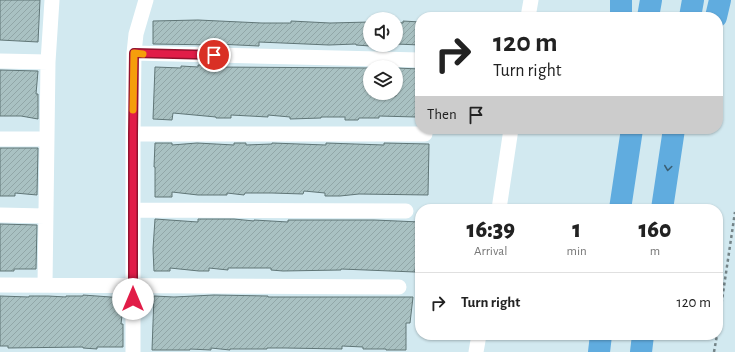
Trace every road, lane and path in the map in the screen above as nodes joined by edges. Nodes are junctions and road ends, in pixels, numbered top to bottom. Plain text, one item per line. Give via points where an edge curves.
1 (52, 0) edge
2 (146, 0) edge
3 (531, 0) edge
4 (622, 0) edge
5 (651, 0) edge
6 (693, 0) edge
7 (720, 0) edge
8 (529, 12) edge
9 (621, 12) edge
10 (649, 12) edge
11 (691, 12) edge
12 (717, 12) edge
13 (134, 53) junction
14 (415, 60) edge
15 (0, 61) edge
16 (48, 62) junction
17 (133, 134) junction
18 (425, 134) dead end
19 (510, 134) edge
20 (631, 134) edge
21 (674, 134) edge
22 (0, 138) edge
23 (46, 139) junction
24 (500, 204) edge
25 (621, 204) edge
26 (663, 204) edge
27 (133, 210) junction
28 (406, 211) dead end
29 (735, 212) edge
30 (0, 215) edge
31 (45, 216) junction
32 (0, 285) edge
33 (45, 285) junction
34 (133, 286) junction
35 (399, 287) dead end
36 (723, 293) edge
37 (478, 340) edge
38 (600, 340) edge
39 (642, 340) edge
40 (716, 340) edge
41 (133, 352) edge
42 (476, 352) edge
43 (599, 352) edge
44 (641, 352) edge
45 (714, 352) edge

1 - 16 street
2 - 13 street via 136,34
3 - 8 street
4 - 9 highway
5 - 10 highway
6 - 11 highway
7 - 12 highway
13 - 14 street
13 - 17 street
15 - 16 street
16 - 23 street
17 - 18 street
17 - 27 street
19 - 24 street
20 - 25 highway
21 -> 26 highway
22 - 23 street
23 - 31 street
27 - 28 street
27 - 34 street
29 - 36 path
30 - 31 street
31 - 33 street
32 - 33 street
33 - 34 street
34 - 35 street
34 - 41 street
37 - 42 street
38 - 43 highway
39 - 44 highway
40 - 45 path

